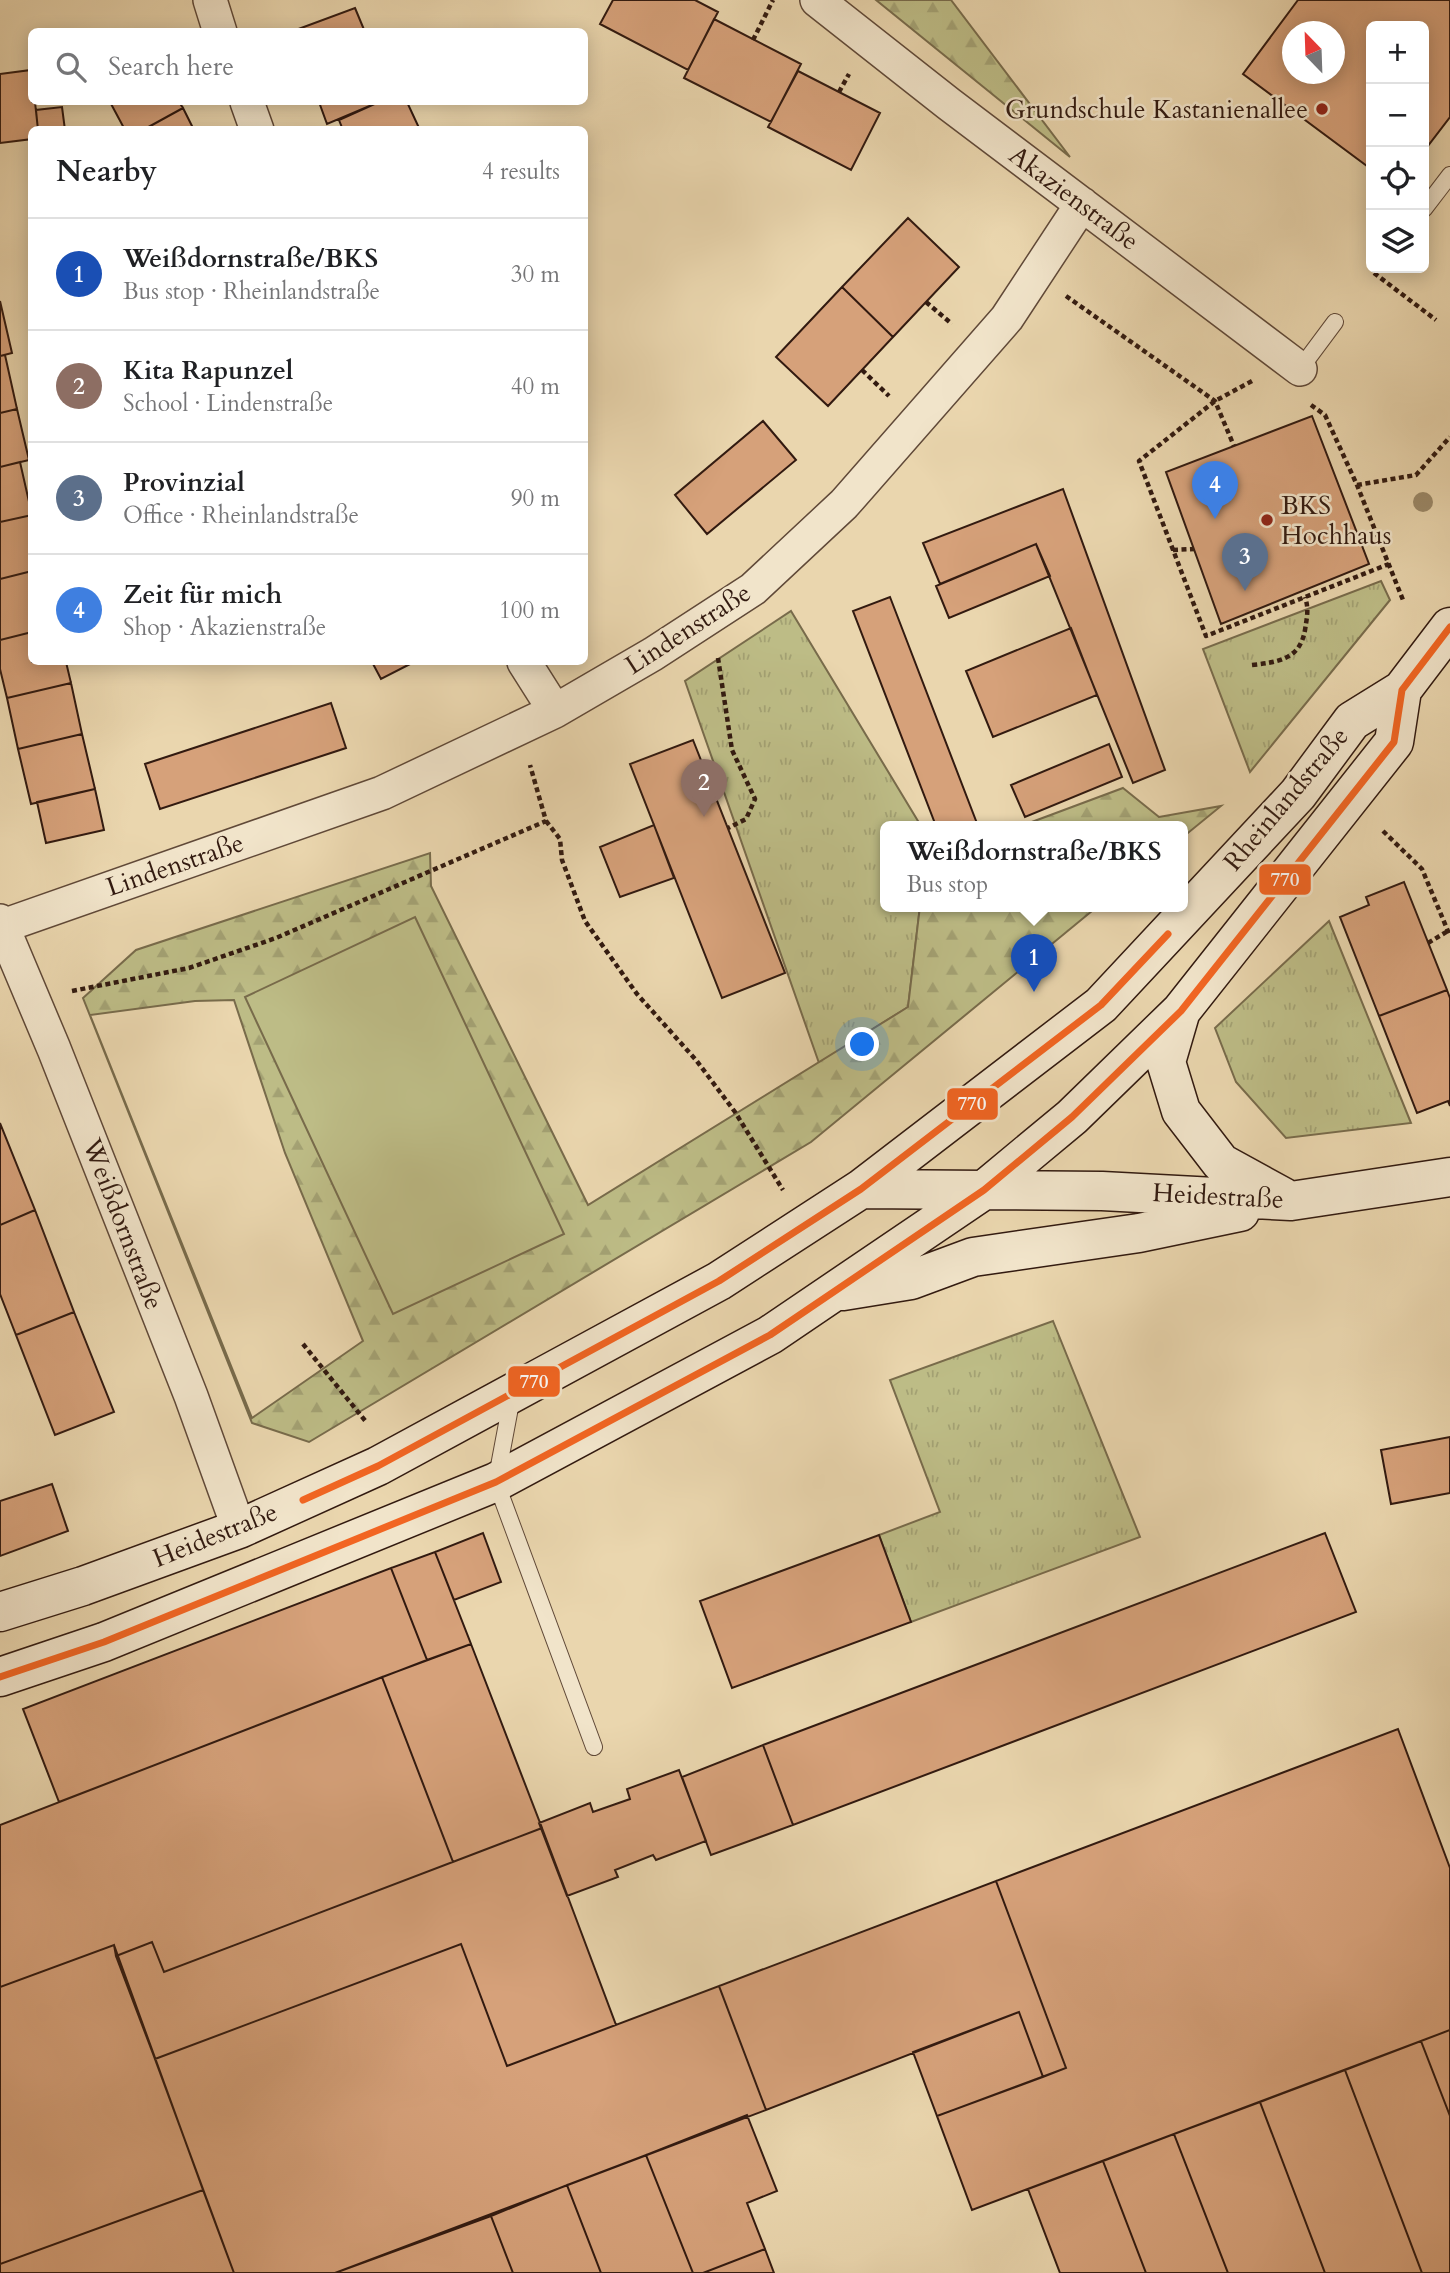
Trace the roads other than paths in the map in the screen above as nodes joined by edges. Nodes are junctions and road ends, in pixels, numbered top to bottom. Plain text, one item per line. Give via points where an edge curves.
1 (210, 0) edge
2 (817, 0) edge
3 (219, 28) edge
4 (248, 105) edge
5 (256, 126) edge
6 (1450, 175) edge
7 (1429, 202) edge
8 (1082, 204) junction
9 (1335, 323) dead end
10 (1300, 369) joint
11 (1450, 627) edge
12 (526, 665) edge
13 (1402, 690) junction
14 (555, 711) junction
15 (1188, 911) edge
16 (1187, 912) edge
17 (1, 925) edge
18 (1181, 1011) junction
19 (1450, 1177) edge
20 (861, 1189) junction
21 (984, 1190) junction
22 (1291, 1201) junction
23 (719, 1281) joint
24 (831, 1293) junction
25 (512, 1395) junction
26 (496, 1482) junction
27 (239, 1529) junction
28 (0, 1612) edge
29 (0, 1677) edge
30 (594, 1747) dead end

1 - 3 street
2 - 8 street, Akazienstraße
4 - 5 street
6 - 7 lane
8 - 10 street, Akazienstraße
8 - 14 street, Lindenstraße via 1007,318 844,504 752,589
9 - 10 lane
11 - 13 main road, Rheinlandstraße
12 - 14 street
13 - 15 main road, Rheinlandstraße via 1352,721 1297,794
13 - 18 main road, Rheinlandstraße via 1394,742
14 - 17 street, Lindenstraße via 382,793
16 - 20 main road, Rheinlandstraße via 1101,1005
17 - 27 street, Weißdornstraße via 100,1164
18 - 21 main road, Rheinlandstraße via 1072,1117
18 - 22 main road via 1166,1062 1181,1111 1221,1163
19 - 22 main road, Heidestraße
20 - 21 main road, Heidestraße
20 - 23 main road, Rheinlandstraße
21 - 22 main road, Heidestraße
21 - 24 main road, Rheinlandstraße
22 - 24 main road via 1139,1233 973,1257 911,1280
23 - 25 main road, Heidestraße
24 - 26 main road, Rheinlandstraße via 769,1335
25 - 26 lane
25 - 27 main road, Heidestraße via 378,1466
26 - 29 main road via 104,1642
26 - 30 lane
27 - 28 main road, Heidestraße

